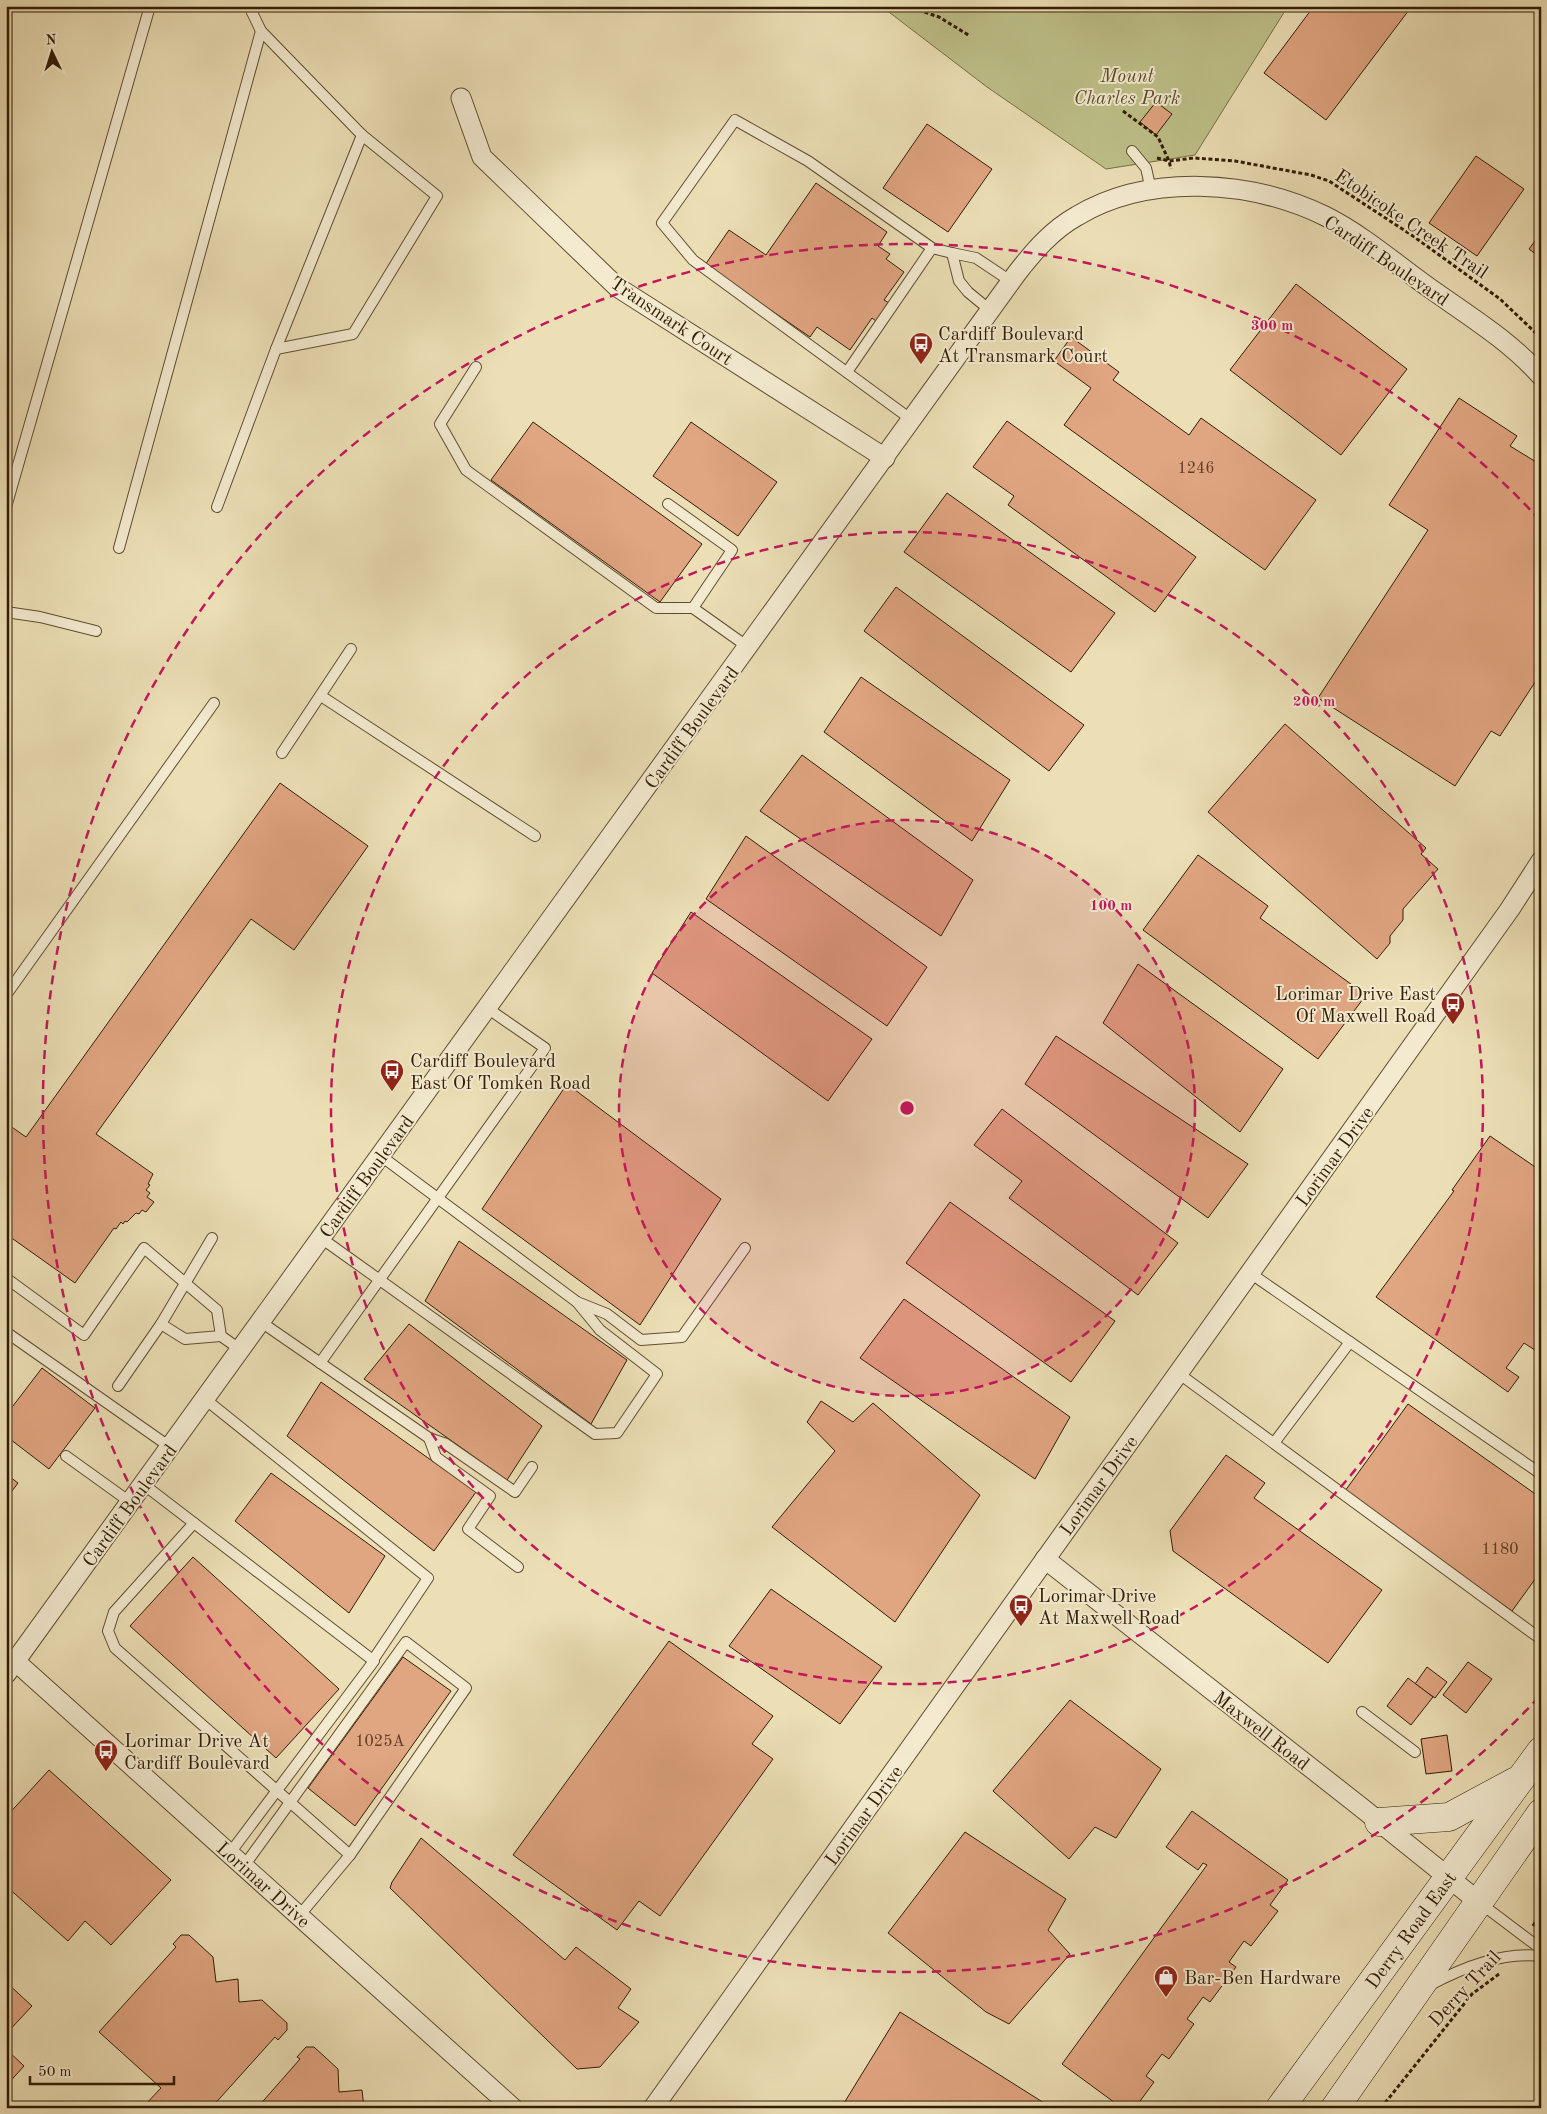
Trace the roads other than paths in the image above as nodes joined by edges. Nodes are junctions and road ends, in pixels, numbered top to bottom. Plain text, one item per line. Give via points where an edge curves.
1 (150, 6) edge
2 (249, 6) edge
3 (261, 31) junction
4 (461, 98) dead end
5 (362, 135) junction
6 (1132, 151) road end
7 (1151, 190) junction
8 (932, 248) junction
9 (952, 253) junction
10 (1012, 282) junction
11 (991, 311) junction
12 (276, 349) junction
13 (476, 367) dead end
14 (847, 372) junction
15 (1541, 376) edge
16 (912, 420) junction
17 (885, 458) junction
18 (668, 504) dead end
19 (217, 507) dead end
20 (6, 508) edge
21 (119, 548) dead end
22 (693, 608) junction
23 (6, 612) edge
24 (96, 631) dead end
25 (748, 647) junction
26 (351, 649) dead end
27 (321, 696) junction
28 (214, 703) dead end
29 (282, 753) dead end
30 (535, 836) dead end
31 (1537, 874) edge
32 (6, 994) edge
33 (488, 1008) junction
34 (380, 1156) junction
35 (437, 1198) junction
36 (212, 1238) dead end
37 (321, 1238) junction
38 (745, 1248) dead end
39 (1250, 1272) junction
40 (6, 1278) edge
41 (378, 1279) junction
42 (185, 1284) junction
43 (577, 1302) junction
44 (261, 1322) junction
45 (161, 1324) junction
46 (6, 1332) edge
47 (222, 1336) junction
48 (1350, 1342) junction
49 (241, 1350) junction
50 (320, 1363) junction
51 (1178, 1373) junction
52 (118, 1386) dead end
53 (205, 1399) junction
54 (429, 1438) junction
55 (1274, 1443) junction
56 (170, 1447) junction
57 (66, 1456) dead end
58 (532, 1467) dead end
59 (1541, 1474) edge
60 (143, 1484) junction
61 (130, 1502) junction
62 (194, 1523) junction
63 (1045, 1559) junction
64 (518, 1567) dead end
65 (1541, 1633) edge
66 (373, 1660) junction
67 (11, 1667) edge
68 (1362, 1712) dead end
69 (1541, 1751) edge
70 (1415, 1752) dead end
71 (1524, 1776) junction
72 (276, 1791) junction
73 (290, 1804) junction
74 (1541, 1813) edge
75 (1379, 1822) junction
76 (230, 1853) junction
77 (350, 1854) junction
78 (244, 1866) junction
79 (1448, 1876) junction
80 (1479, 1902) junction
81 (299, 1916) junction
82 (1541, 1950) edge
83 (1541, 1956) edge
84 (1416, 1993) junction
85 (513, 2108) edge
86 (653, 2108) edge
87 (1280, 2108) edge
88 (1335, 2108) edge

1 - 20 lane
2 - 3 lane
3 - 5 lane
3 - 21 lane
4 - 17 street, Transmark Court via 482,157 617,287
5 - 12 lane
5 - 12 lane via 437,196 353,334
6 - 7 lane via 1146,168
7 - 10 street, Cardiff Boulevard via 1110,201 1077,216 1034,251
7 - 15 street, Cardiff Boulevard via 1212,188 1268,196 1330,219 1503,340
8 - 9 lane
8 - 14 lane
8 - 14 lane via 808,160 735,120 662,223 693,260
9 - 10 lane via 976,258
9 - 11 lane via 959,281
10 - 11 street, Cardiff Boulevard
11 - 16 street, Cardiff Boulevard
12 - 19 lane
13 - 22 lane via 440,424 466,470 656,608
14 - 16 lane
16 - 17 street, Cardiff Boulevard
17 - 25 street, Cardiff Boulevard
18 - 22 lane via 732,550
22 - 25 lane
23 - 24 lane
25 - 33 street, Cardiff Boulevard
26 - 27 lane
27 - 29 lane
27 - 30 lane
28 - 32 lane
31 - 39 street, Lorimar Drive
33 - 34 street, Cardiff Boulevard
33 - 35 lane via 545,1048
34 - 35 lane
34 - 37 street, Cardiff Boulevard
35 - 41 lane
35 - 43 lane
36 - 42 lane
37 - 41 lane
37 - 44 street, Cardiff Boulevard
38 - 43 lane via 682,1337 641,1340 607,1314
39 - 48 lane
39 - 51 street, Lorimar Drive
40 - 42 lane via 84,1335 144,1248
41 - 43 lane via 595,1434 617,1433 657,1374 600,1330
41 - 50 lane
42 - 45 lane
42 - 47 lane via 217,1310
44 - 49 street, Cardiff Boulevard
44 - 50 lane
45 - 47 lane via 185,1339
45 - 52 lane
46 - 56 lane
47 - 49 lane
48 - 55 lane
48 - 59 lane
49 - 53 street, Cardiff Boulevard
50 - 54 lane
51 - 55 lane
51 - 63 street, Lorimar Drive
53 - 56 street, Cardiff Boulevard
53 - 66 lane via 428,1578
54 - 58 lane via 446,1444 515,1492
54 - 64 lane via 436,1457 490,1496 468,1528
55 - 65 lane via 1538,1637
56 - 60 street, Cardiff Boulevard
57 - 61 lane
60 - 61 street, Cardiff Boulevard
60 - 62 lane
61 - 67 street, Cardiff Boulevard
62 - 66 lane
62 - 72 lane via 114,1612 108,1631 116,1648
63 - 75 street, Maxwell Road
63 - 86 street, Lorimar Drive
66 - 72 lane
67 - 76 street, Lorimar Drive
68 - 70 lane
69 - 71 main road, Derry Road East
71 - 75 main road via 1449,1817
71 - 79 main road, Derry Road East
72 - 73 lane
72 - 76 lane
73 - 77 lane
73 - 77 lane via 406,1642 466,1688
73 - 78 lane
74 - 80 main road
75 - 79 street, Maxwell Road
76 - 78 street, Lorimar Drive
77 - 81 lane
78 - 81 street, Lorimar Drive
79 - 80 street, Maxwell Road
79 - 87 main road, Derry Road East
80 - 82 lane
80 - 84 main road
81 - 85 street, Lorimar Drive
83 - 84 lane via 1513,1955 1468,1968
84 - 88 main road

